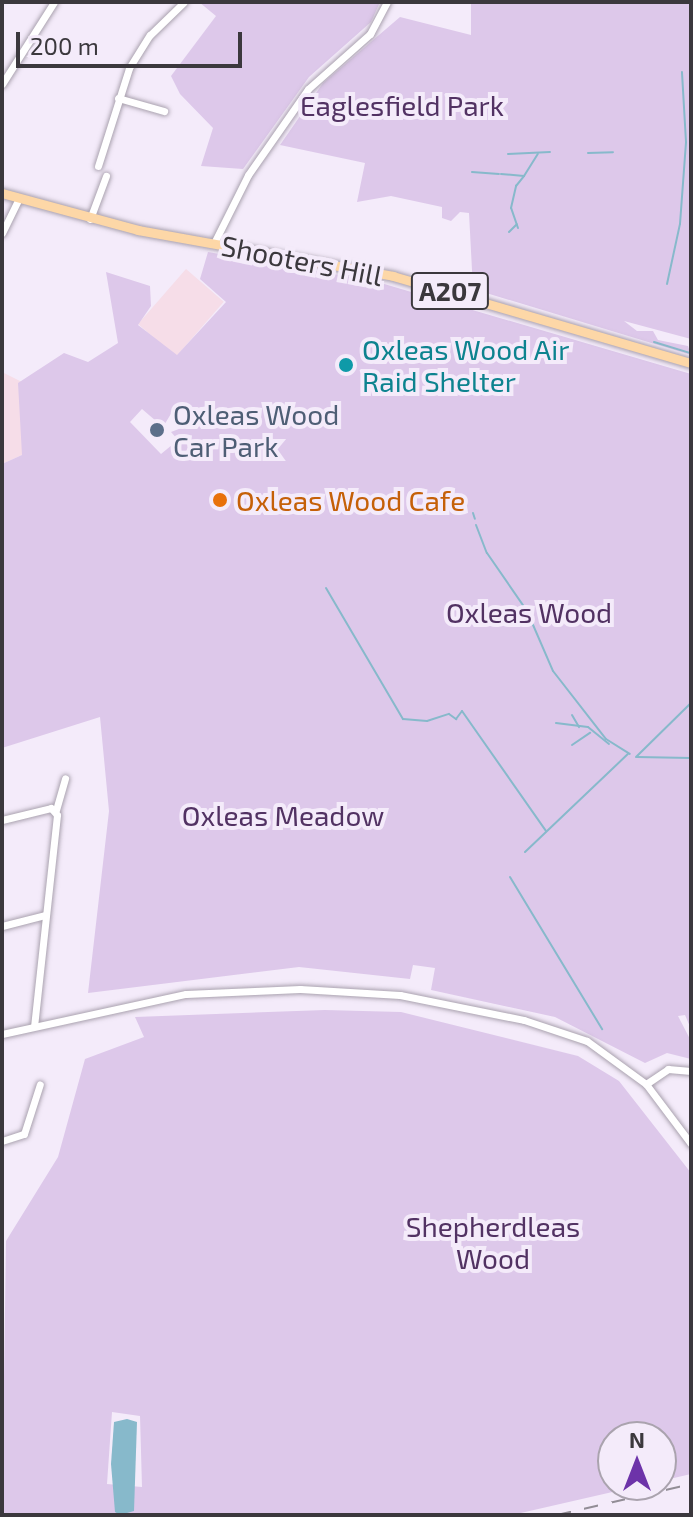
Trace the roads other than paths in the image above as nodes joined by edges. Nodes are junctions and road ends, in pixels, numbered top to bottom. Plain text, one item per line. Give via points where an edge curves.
1 (53, 2) edge
2 (184, 2) edge
3 (387, 2) edge
4 (2, 84) edge
5 (118, 98) junction
6 (164, 111) dead end
7 (98, 166) dead end
8 (106, 176) dead end
9 (2, 193) edge
10 (19, 198) junction
11 (90, 219) junction
12 (2, 233) edge
13 (214, 243) junction
14 (691, 363) edge
15 (65, 778) dead end
16 (56, 810) junction
17 (2, 820) edge
18 (45, 915) junction
19 (2, 926) edge
20 (34, 1026) junction
21 (2, 1034) edge
22 (691, 1071) edge
23 (40, 1084) dead end
24 (646, 1084) junction
25 (2, 1141) edge
26 (691, 1144) edge

1 - 4 street
2 - 5 street via 141,47
3 - 13 street via 370,34 308,89 248,175
5 - 6 street
5 - 7 street
8 - 11 street
9 - 10 main road, Shooters Hill / A207
10 - 11 main road, Shooters Hill / A207
10 - 12 street
11 - 13 main road, Shooters Hill / A207
13 - 14 main road, Shooters Hill / A207 via 400,278
15 - 16 street
16 - 17 street
16 - 18 street
18 - 19 street
18 - 20 street
20 - 21 street
20 - 24 street via 186,994 300,989 400,995 555,1029 606,1052
22 - 24 street via 668,1069
23 - 25 street via 24,1134
24 - 26 street

